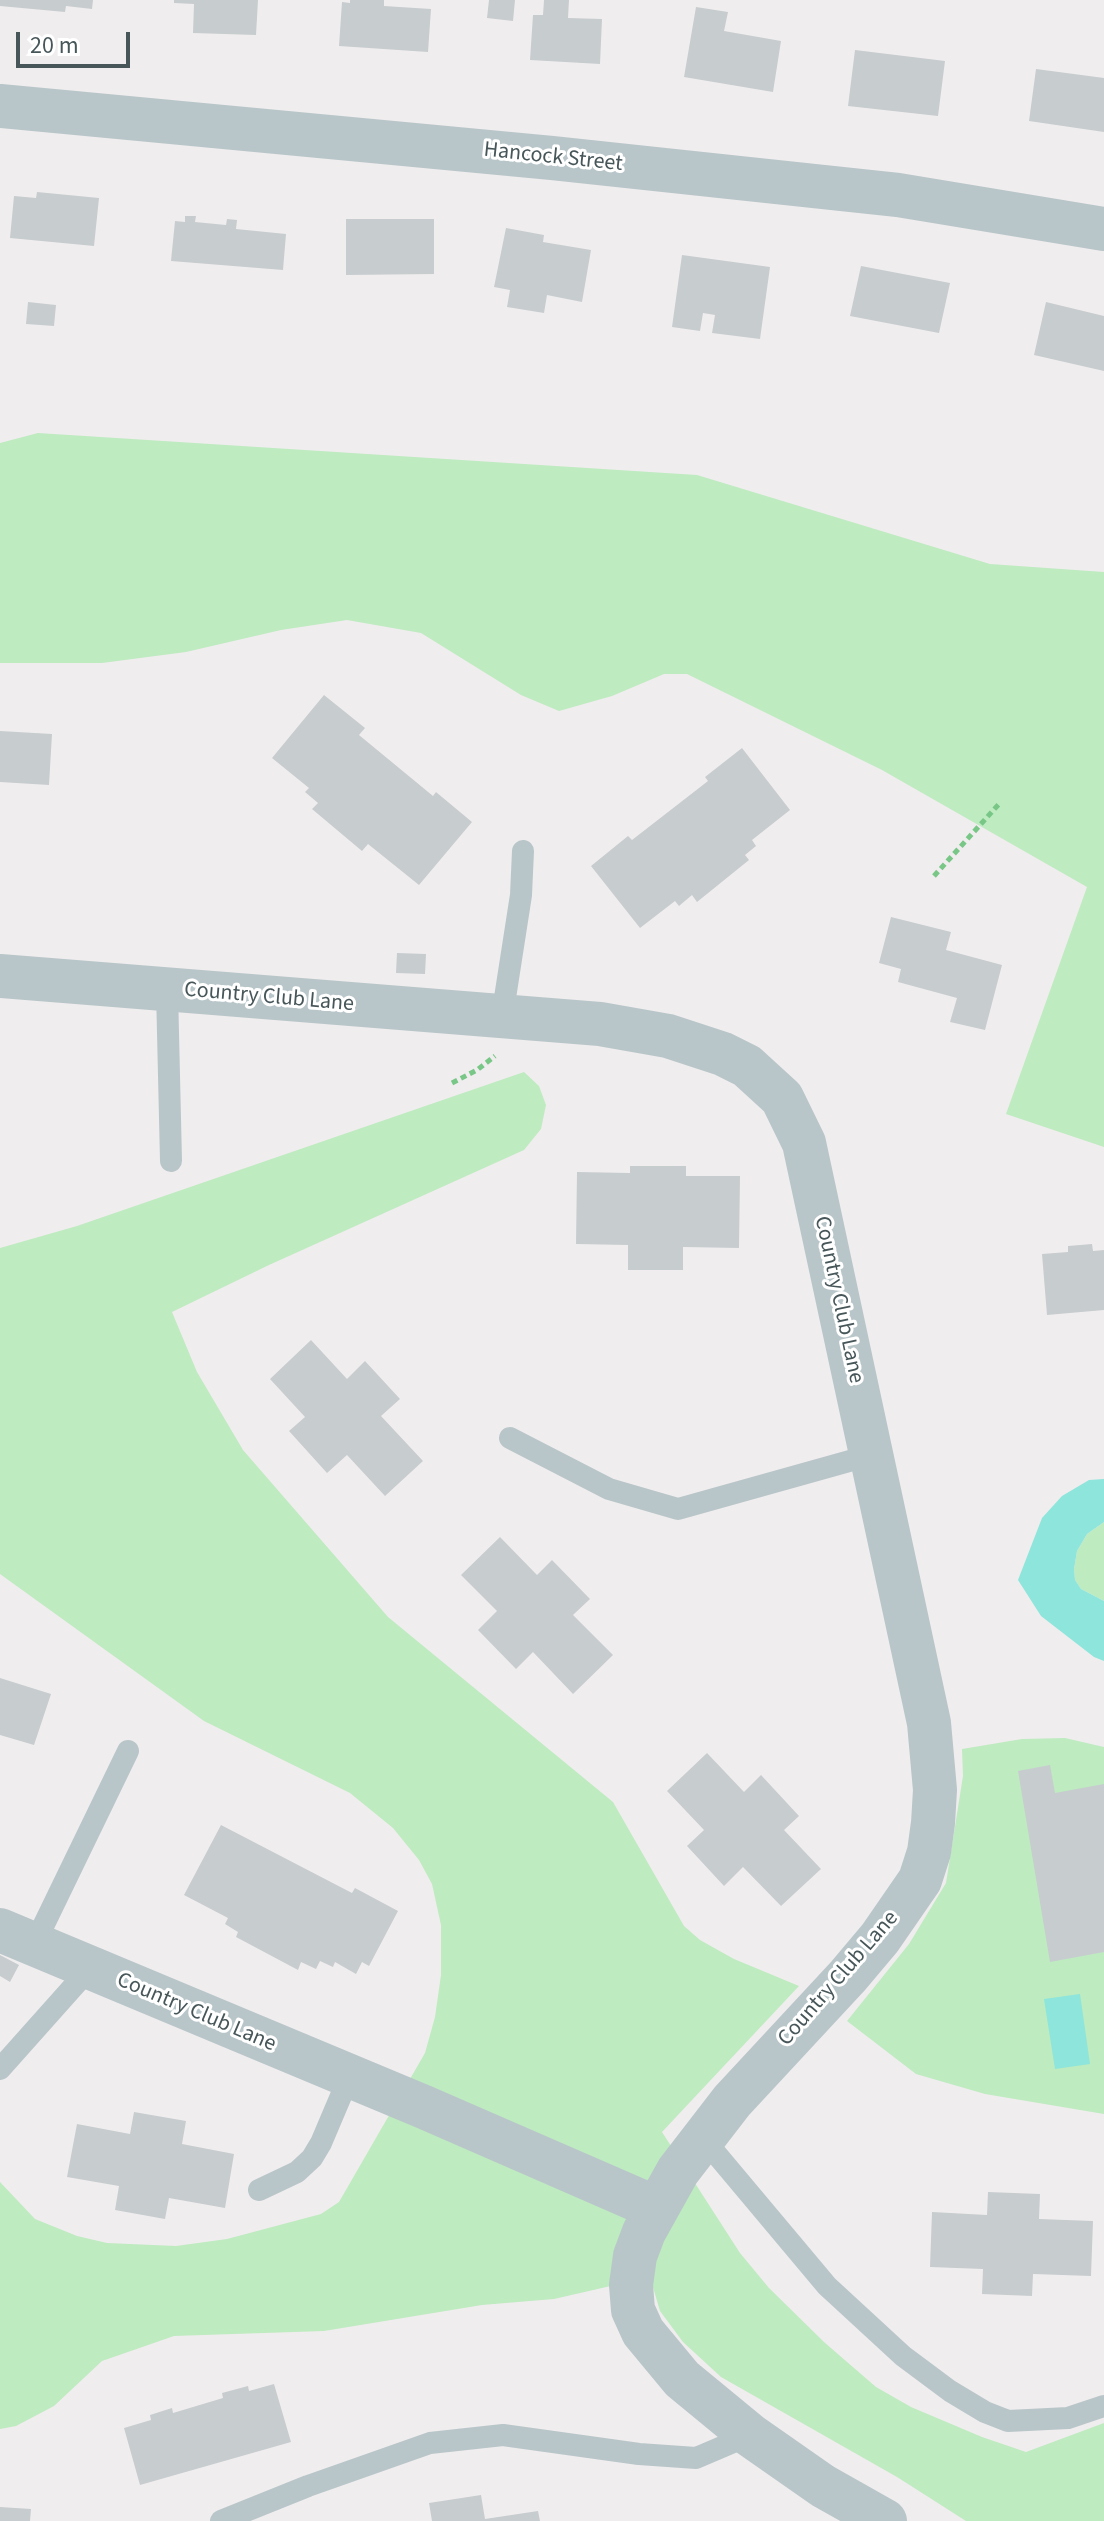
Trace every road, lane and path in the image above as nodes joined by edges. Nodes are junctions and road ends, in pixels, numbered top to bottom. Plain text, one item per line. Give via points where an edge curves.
1 (0, 106) edge
2 (1104, 229) edge
3 (999, 804) dead end
4 (523, 851) dead end
5 (934, 876) dead end
6 (0, 976) edge
7 (167, 990) junction
8 (502, 1017) junction
9 (171, 1161) dead end
10 (510, 1438) dead end
11 (871, 1455) junction
12 (128, 1751) dead end
13 (17, 1938) edge
14 (90, 1968) junction
15 (0, 2069) edge
16 (349, 2077) junction
17 (702, 2137) junction
18 (259, 2190) dead end
19 (656, 2208) junction
20 (1104, 2406) edge
21 (750, 2435) junction
22 (221, 2521) edge
23 (885, 2521) edge

1 - 2 street, Hancock Street via 882,193
3 - 5 path
4 - 8 lane
6 - 7 street, Country Club Lane
7 - 8 street, Country Club Lane
7 - 9 lane
8 - 11 street, Country Club Lane via 600,1024 696,1043 747,1066 782,1098 804,1143
10 - 11 lane via 609,1489 678,1509
11 - 17 street, Country Club Lane via 929,1723 935,1790 929,1852 920,1880 880,1938
12 - 13 lane
13 - 14 street, Country Club Lane
14 - 15 lane
14 - 16 street, Country Club Lane
16 - 18 lane via 312,2158 297,2172
16 - 19 street, Country Club Lane
17 - 19 street, Country Club Lane
17 - 20 lane via 827,2286 950,2391 1008,2421 1068,2418
19 - 21 street, Country Club Lane via 635,2256 633,2310 643,2332 682,2379
21 - 22 lane via 696,2458 503,2435 430,2443
21 - 23 street, Country Club Lane

